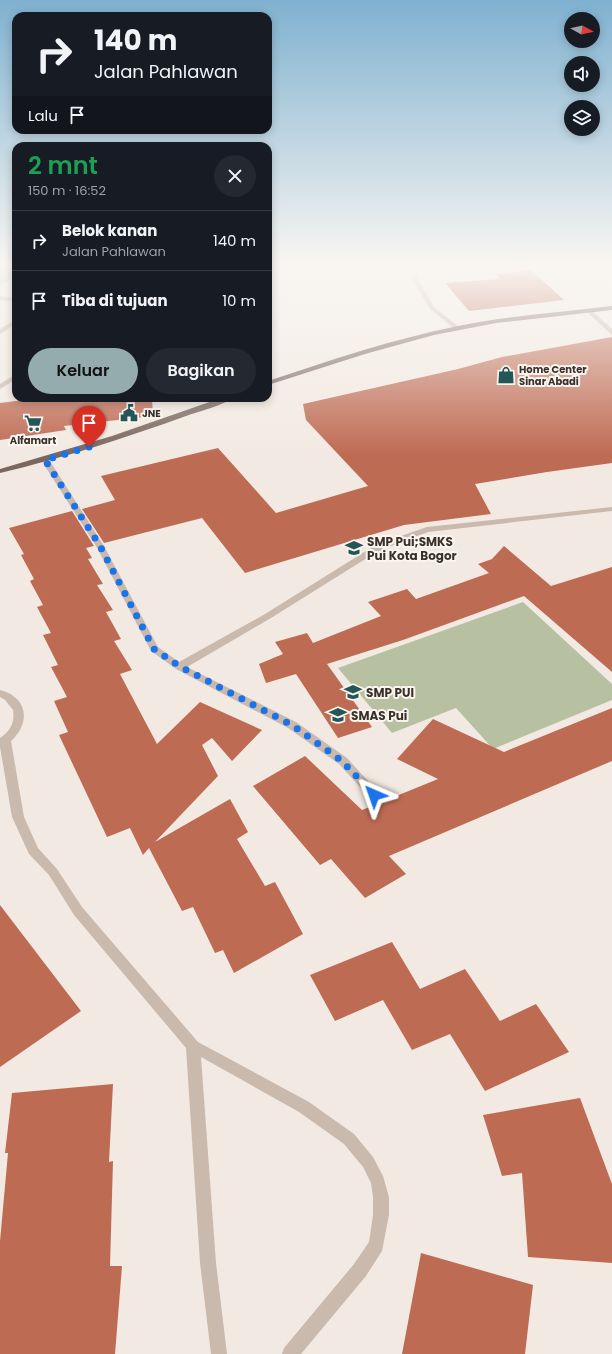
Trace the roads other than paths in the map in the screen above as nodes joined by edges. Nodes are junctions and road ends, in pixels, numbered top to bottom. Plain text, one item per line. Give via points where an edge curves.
1 (457, 328) edge
2 (12, 379) edge
3 (272, 382) edge
4 (0, 387) edge
5 (217, 402) edge
6 (45, 460) junction
7 (0, 471) edge
8 (612, 509) edge
9 (179, 666) junction
10 (0, 693) edge
11 (3, 742) edge
12 (374, 795) dead end
13 (193, 1046) junction
14 (219, 1354) edge
15 (290, 1354) edge

1 - 3 main road via 374,348
2 - 4 street
5 - 6 main road
6 - 7 main road
6 - 9 street via 100,546 154,649
8 - 9 street via 427,530 395,541 372,551 268,616
9 - 12 street via 292,725 342,761
10 - 11 street via 18,705 20,716 16,729
11 - 13 street via 18,817 34,851 53,872 78,911
13 - 14 street via 208,1264
13 - 15 street via 304,1107 349,1138 368,1162 378,1181 381,1215 376,1245 360,1270

